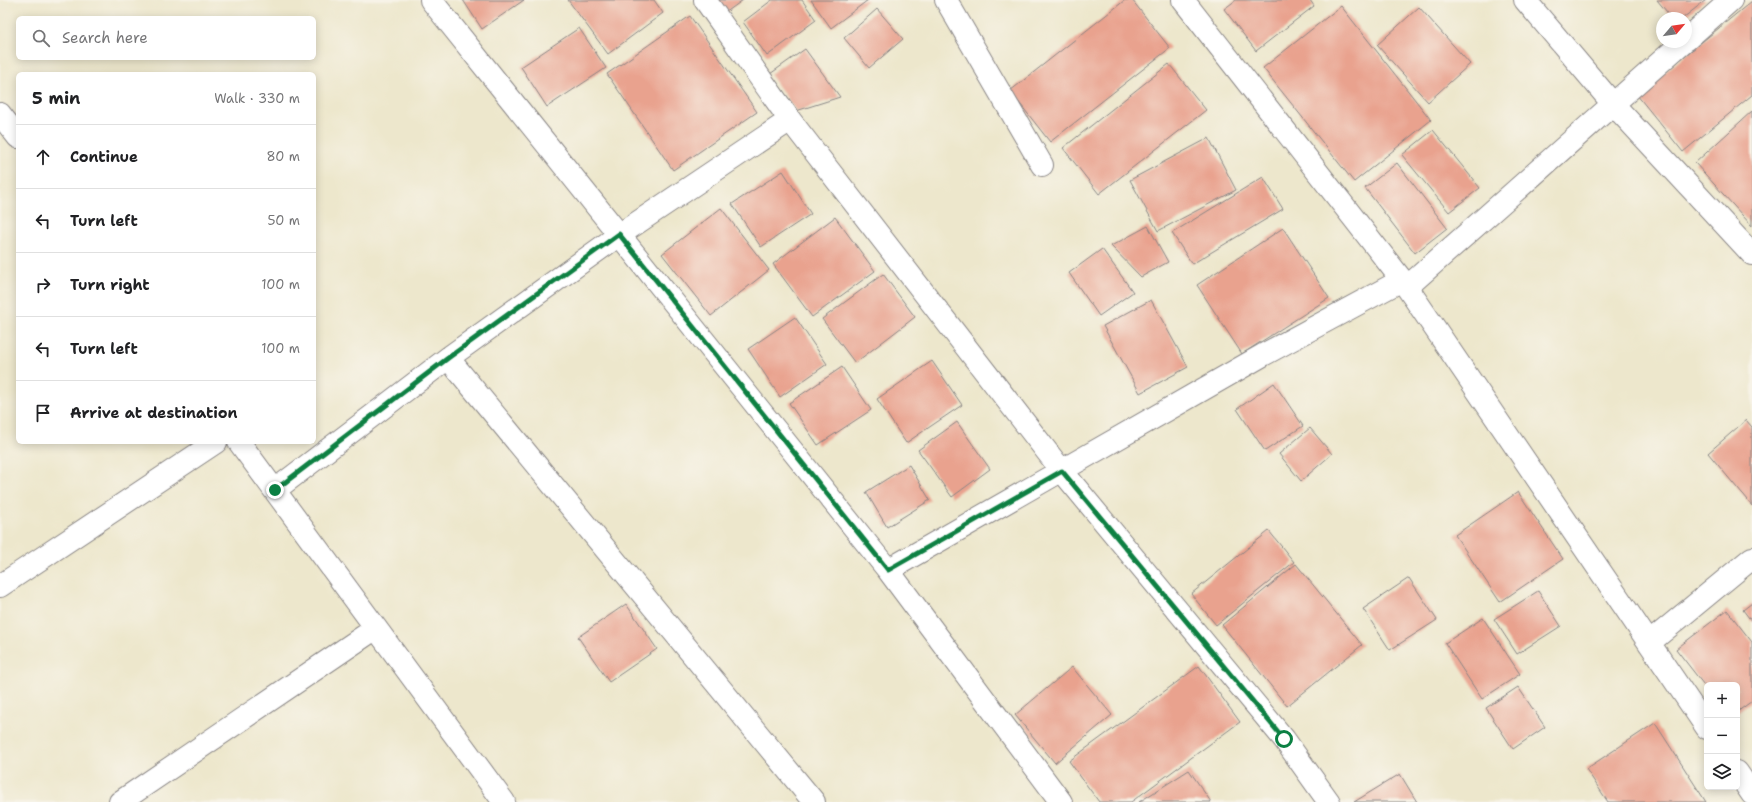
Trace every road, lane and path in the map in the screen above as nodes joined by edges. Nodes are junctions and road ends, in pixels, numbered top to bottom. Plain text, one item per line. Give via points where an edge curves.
1 (431, 0) edge
2 (705, 0) edge
3 (946, 0) edge
4 (1183, 0) edge
5 (1526, 0) edge
6 (1731, 0) edge
7 (1692, 35) edge
8 (1676, 48) edge
9 (1613, 104) junction
10 (0, 114) edge
11 (790, 120) junction
12 (16, 134) edge
13 (1042, 165) dead end
14 (619, 234) junction
15 (1752, 254) edge
16 (1404, 283) junction
17 (448, 358) junction
18 (213, 444) edge
19 (240, 444) edge
20 (1062, 471) junction
21 (275, 490) junction
22 (1752, 558) edge
23 (888, 570) junction
24 (0, 586) edge
25 (376, 628) junction
26 (1649, 643) junction
27 (1704, 724) edge
28 (1740, 776) edge
29 (1752, 794) edge
30 (1055, 800) edge
31 (120, 802) edge
32 (504, 802) edge
33 (814, 802) edge
34 (1329, 802) edge

1 - 14 street
2 - 11 street
3 - 13 street
4 - 16 street
5 - 9 street
6 - 7 street
8 - 9 street
9 - 15 street
9 - 16 street
10 - 12 street
11 - 14 street
11 - 20 street
14 - 17 street
14 - 23 street
16 - 20 street via 1263,355
16 - 26 street
17 - 21 street
17 - 33 street
18 - 24 street
19 - 21 street
20 - 23 street
20 - 34 street via 1284,739
21 - 25 street
22 - 26 street
23 - 30 street
25 - 31 street
25 - 32 street
26 - 27 street
28 - 29 street

